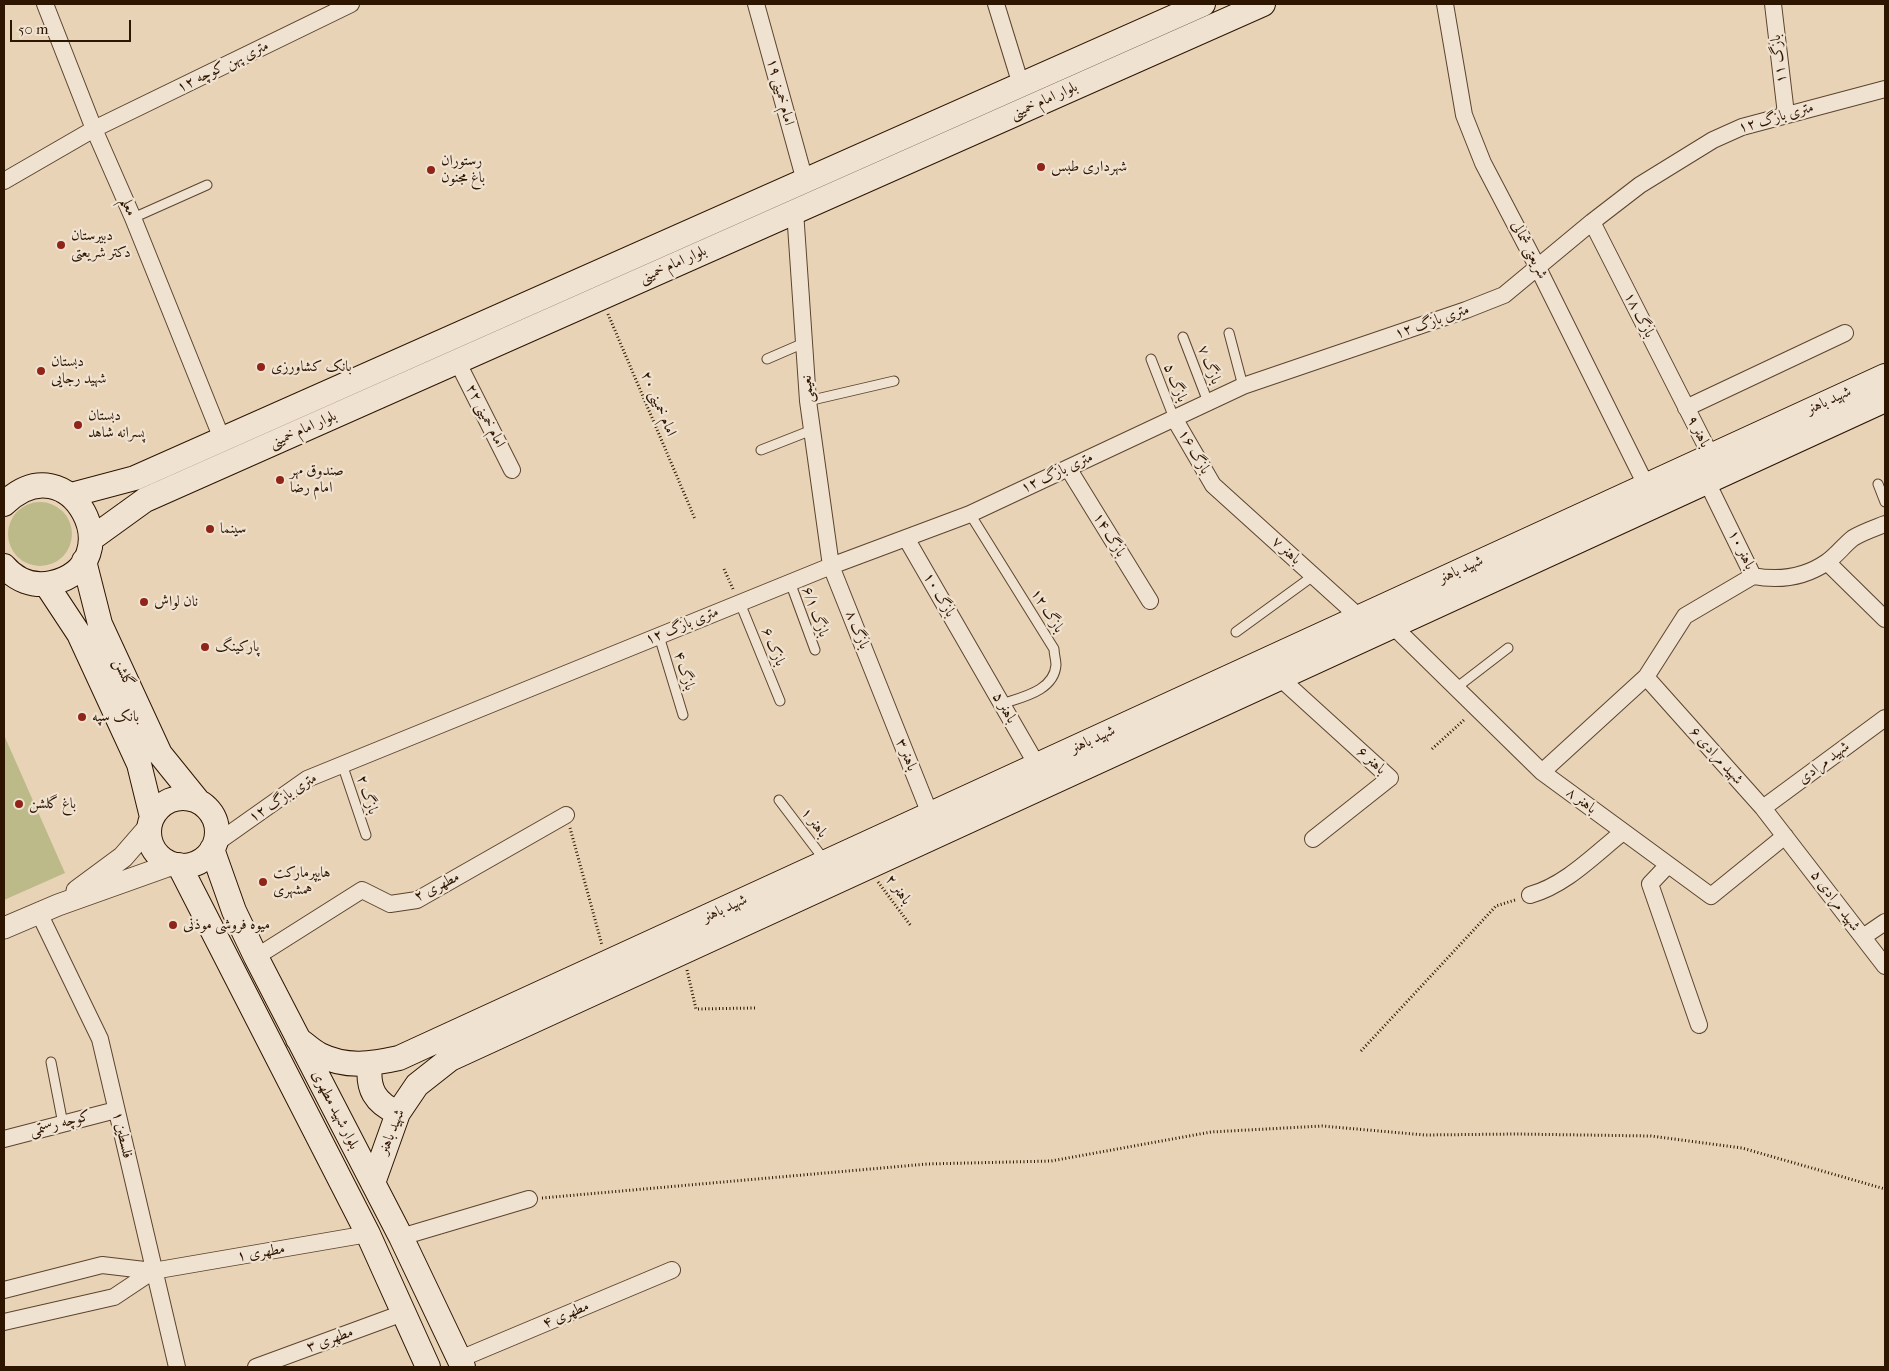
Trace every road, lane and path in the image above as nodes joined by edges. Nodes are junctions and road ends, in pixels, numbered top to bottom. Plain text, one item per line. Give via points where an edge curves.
1 (44, 4) edge
2 (351, 4) edge
3 (756, 4) edge
4 (996, 4) edge
5 (1203, 4) edge
6 (1263, 4) edge
7 (1445, 4) edge
8 (1772, 4) edge
9 (1232, 10) edge
10 (1021, 85) junction
11 (1885, 89) edge
12 (1786, 114) junction
13 (94, 129) junction
14 (4, 181) edge
15 (805, 181) junction
16 (207, 185) dead end
17 (795, 211) junction
18 (133, 218) junction
19 (1592, 222) junction
20 (1538, 268) junction
21 (600, 298) junction
22 (1229, 333) dead end
23 (1845, 333) dead end
24 (1184, 337) dead end
25 (804, 343) junction
26 (1150, 358) dead end
27 (767, 359) dead end
28 (457, 361) junction
29 (1885, 376) edge
30 (894, 382) dead end
31 (1243, 386) junction
32 (1885, 400) edge
33 (808, 401) junction
34 (1208, 402) junction
35 (1686, 408) junction
36 (1174, 418) junction
37 (812, 430) junction
38 (222, 439) junction
39 (761, 450) dead end
40 (1711, 456) junction
41 (1068, 468) junction
42 (512, 470) dead end
43 (1707, 482) junction
44 (1878, 484) dead end
45 (1213, 485) joint
46 (1646, 485) junction
47 (71, 495) junction
48 (1885, 502) edge
49 (4, 504) edge
50 (970, 514) junction
51 (695, 519) dead end
52 (1885, 524) edge
53 (906, 538) junction
54 (88, 550) junction
55 (1828, 562) junction
56 (4, 566) edge
57 (831, 566) junction
58 (724, 569) dead end
59 (1313, 576) junction
60 (1753, 576) junction
61 (790, 582) junction
62 (46, 584) junction
63 (1150, 602) dead end
64 (740, 603) junction
65 (1359, 617) junction
66 (1885, 618) edge
67 (1393, 626) junction
68 (1236, 632) dead end
69 (659, 636) junction
70 (1508, 648) dead end
71 (815, 650) dead end
72 (971, 651) joint
73 (1646, 677) junction
74 (1280, 678) junction
75 (1456, 688) junction
76 (882, 695) joint
77 (780, 701) dead end
78 (1002, 704) junction
79 (1477, 708) junction
80 (683, 714) dead end
81 (1885, 718) edge
82 (1432, 749) dead end
83 (342, 764) junction
84 (1037, 765) junction
85 (1542, 772) junction
86 (779, 800) dead end
87 (198, 801) junction
88 (1763, 808) junction
89 (566, 815) joint
90 (151, 822) junction
91 (934, 824) junction
92 (1623, 832) junction
93 (366, 835) dead end
94 (1785, 836) junction
95 (1313, 839) dead end
96 (213, 847) junction
97 (826, 862) junction
98 (176, 865) junction
99 (1668, 865) junction
100 (868, 867) junction
101 (1530, 895) joint
102 (58, 904) junction
103 (39, 913) junction
104 (1885, 922) edge
105 (911, 926) dead end
106 (4, 928) edge
107 (1863, 937) junction
108 (683, 952) junction
109 (256, 957) junction
110 (607, 963) junction
111 (1885, 966) edge
112 (754, 1008) dead end
113 (1699, 1025) dead end
114 (298, 1039) junction
115 (1361, 1052) dead end
116 (51, 1062) dead end
117 (370, 1064) junction
118 (116, 1110) junction
119 (398, 1113) junction
120 (63, 1124) junction
121 (4, 1139) edge
122 (372, 1183) junction
123 (1885, 1189) edge
124 (529, 1199) joint
125 (368, 1234) junction
126 (401, 1237) junction
127 (672, 1270) dead end
128 (154, 1272) junction
129 (4, 1290) edge
130 (403, 1313) junction
131 (4, 1322) edge
132 (461, 1363) edge
133 (177, 1367) edge
134 (256, 1367) edge
135 (428, 1367) edge

1 - 13 street, معلم
2 - 13 street, ۱۲ متری پهن کوچه
3 - 15 street, امام خمینی ۱۹
4 - 10 street
5 - 10 main road, بلوار امام خمینی
6 - 9 main road, بلوار امام خمینی
7 - 20 street, شریعتی شمالی via 1464,115 1483,163
8 - 12 street, بازگ ۱۱
9 - 17 main road, بلوار امام خمینی
10 - 15 main road, بلوار امام خمینی
11 - 12 street, ۱۲ متری بازگ
12 - 19 street, ۱۲ متری بازگ via 1742,127 1713,140 1640,185
13 - 14 street, ۱۲ متری پهن کوچه
13 - 18 street, معلم
15 - 38 main road, بلوار امام خمینی
16 - 18 lane
17 - 21 main road, بلوار امام خمینی
17 - 25 street, نعیمی
18 - 38 street, معلم
19 - 20 street, ۱۲ متری بازگ
19 - 35 street, بازگ ۱۸
20 - 31 street, ۱۲ متری بازگ via 1504,295
20 - 46 street, شریعتی شمالی
21 - 28 main road, بلوار امام خمینی
21 - 51 path, امام خمینی ۲۰
22 - 31 lane
23 - 35 street
24 - 34 lane, بازگ ۷
25 - 27 lane
25 - 33 street, نعیمی
26 - 36 lane, بازگ ۵
28 - 42 street, امام خمینی ۲۲
28 - 54 main road, بلوار امام خمینی via 145,500
29 - 40 main road, شهید باهنر
30 - 33 lane
31 - 34 street, ۱۲ متری بازگ
32 - 43 main road, شهید باهنر
33 - 37 street, نعیمی
34 - 36 street, ۱۲ متری بازگ
35 - 40 street, باهنر ۹
36 - 41 street, ۱۲ متری بازگ
36 - 45 street, بازگ ۱۶
37 - 39 lane
37 - 57 street, نعیمی
38 - 47 main road, بلوار امام خمینی via 135,478
40 - 46 main road, شهید باهنر
41 - 50 street, ۱۲ متری بازگ
41 - 63 street, بازگ ۱۴
43 - 60 street, باهنر ۱۰
43 - 67 main road, شهید باهنر
44 - 48 lane
45 - 59 street, باهنر ۷
46 - 65 main road, شهید باهنر
47 - 49 main road via 54,488 35,486 22,490
47 - 54 main road, گلشن via 83,507 90,522
50 - 53 street, ۱۲ متری بازگ
50 - 78 lane, بازگ ۱۲ via 1054,649 1056,665 1047,684
52 - 55 street, باهنر ۱۰ via 1853,538
53 - 57 street, ۱۲ متری بازگ
53 - 72 street, بازگ ۱۰
54 - 62 main road, بلوار امام خمینی via 74,572 61,581
54 - 87 main road, گلشن via 100,624 160,754
55 - 60 street, باهنر ۱۰ via 1786,579
55 - 66 street
56 - 62 main road via 24,581
57 - 61 street, ۱۲ متری بازگ
57 - 76 street, بازگ ۸
58 - 64 path
59 - 65 street, باهنر ۷
59 - 68 lane
60 - 73 street via 1685,616
61 - 64 street, ۱۲ متری بازگ
61 - 71 lane, بازگ ۶/۱
62 - 90 main road, گلشن via 79,634 139,764
64 - 69 street, ۱۲ متری بازگ
64 - 77 lane, بازک ۶
65 - 84 main road, شهید باهنر
67 - 74 main road, شهید باهنر
67 - 75 street, باهنر ۸
69 - 80 lane, بازگ ۴
69 - 83 street, ۱۲ متری بازگ
70 - 75 lane
72 - 78 street, باهنر ۵
73 - 85 street
73 - 88 street, شهید مرادی ۶
74 - 91 main road, شهید باهنر
74 - 95 street, باهنر ۶ via 1390,778
75 - 79 street, باهنر ۸
76 - 91 street, باهنر ۳
78 - 84 street, باهنر ۵
79 - 82 path
79 - 85 street, باهنر ۸
81 - 88 street, شهید مرادی
83 - 93 lane, بازگ ۲
83 - 96 street, ۱۲ متری بازگ via 306,779
84 - 91 main road, شهید باهنر
85 - 92 street, باهنر ۸
86 - 97 lane, باهنر ۱
87 - 90 main road via 188,798 172,800 158,808
87 - 96 main road via 208,808 217,825
88 - 94 street, شهید مرادی ۶
89 - 109 street, مطهری ۲ via 417,900 390,904 362,890
89 - 110 path
90 - 98 main road via 149,837 152,846 164,860
90 - 102 street via 123,857
91 - 97 main road, شهید باهنر
91 - 100 main road, شهید باهنر
92 - 99 street, باهنر ۸
92 - 101 street via 1558,883
94 - 99 street, باهنر ۸ via 1711,896
94 - 107 street, شهید مرادی ۵
96 - 98 main road via 198,862
96 - 109 main road, بلوار شهید مطهری via 234,911
97 - 110 main road, شهید باهنر
98 - 102 street
98 - 125 main road, بلوار شهید مطهری
99 - 113 street via 1650,884
100 - 105 path, باهنر ۲
100 - 108 main road, شهید باهنر
101 - 115 path via 1496,906
102 - 103 street
103 - 106 street
103 - 118 street, فلسطین ۱ via 100,1039
104 - 107 street
107 - 111 street, شهید مرادی ۵
108 - 112 path via 696,1009
108 - 119 main road, شهید باهنر via 450,1059 416,1085
109 - 114 main road, بلوار شهید مطهری
110 - 117 main road, شهید باهنر via 400,1058
114 - 117 main road, شهید باهنر via 319,1054 344,1063
114 - 122 main road, بلوار شهید مطهری
116 - 120 lane
117 - 119 main road via 368,1076 377,1100
118 - 120 street, کوچه رستمی
118 - 128 street, فلسطین ۱
119 - 122 main road, شهید باهنر
120 - 121 street, کوچه رستمی
122 - 126 main road, بلوار شهید مطهری
123 - 124 path via 1742,1148 1652,1136 1425,1135 1322,1126 1211,1132 1051,1161 927,1164
124 - 126 street
125 - 128 street, مطهری ۱
125 - 130 main road, بلوار شهید مطهری
126 - 132 main road, بلوار شهید مطهری
127 - 132 street, مطهری ۴
128 - 129 street, مطهری ۱ via 102,1265
128 - 131 street, مطهری ۱ via 114,1297
128 - 133 street, فلسطین ۱
130 - 134 street, مطهری ۳
130 - 135 main road, بلوار شهید مطهری

